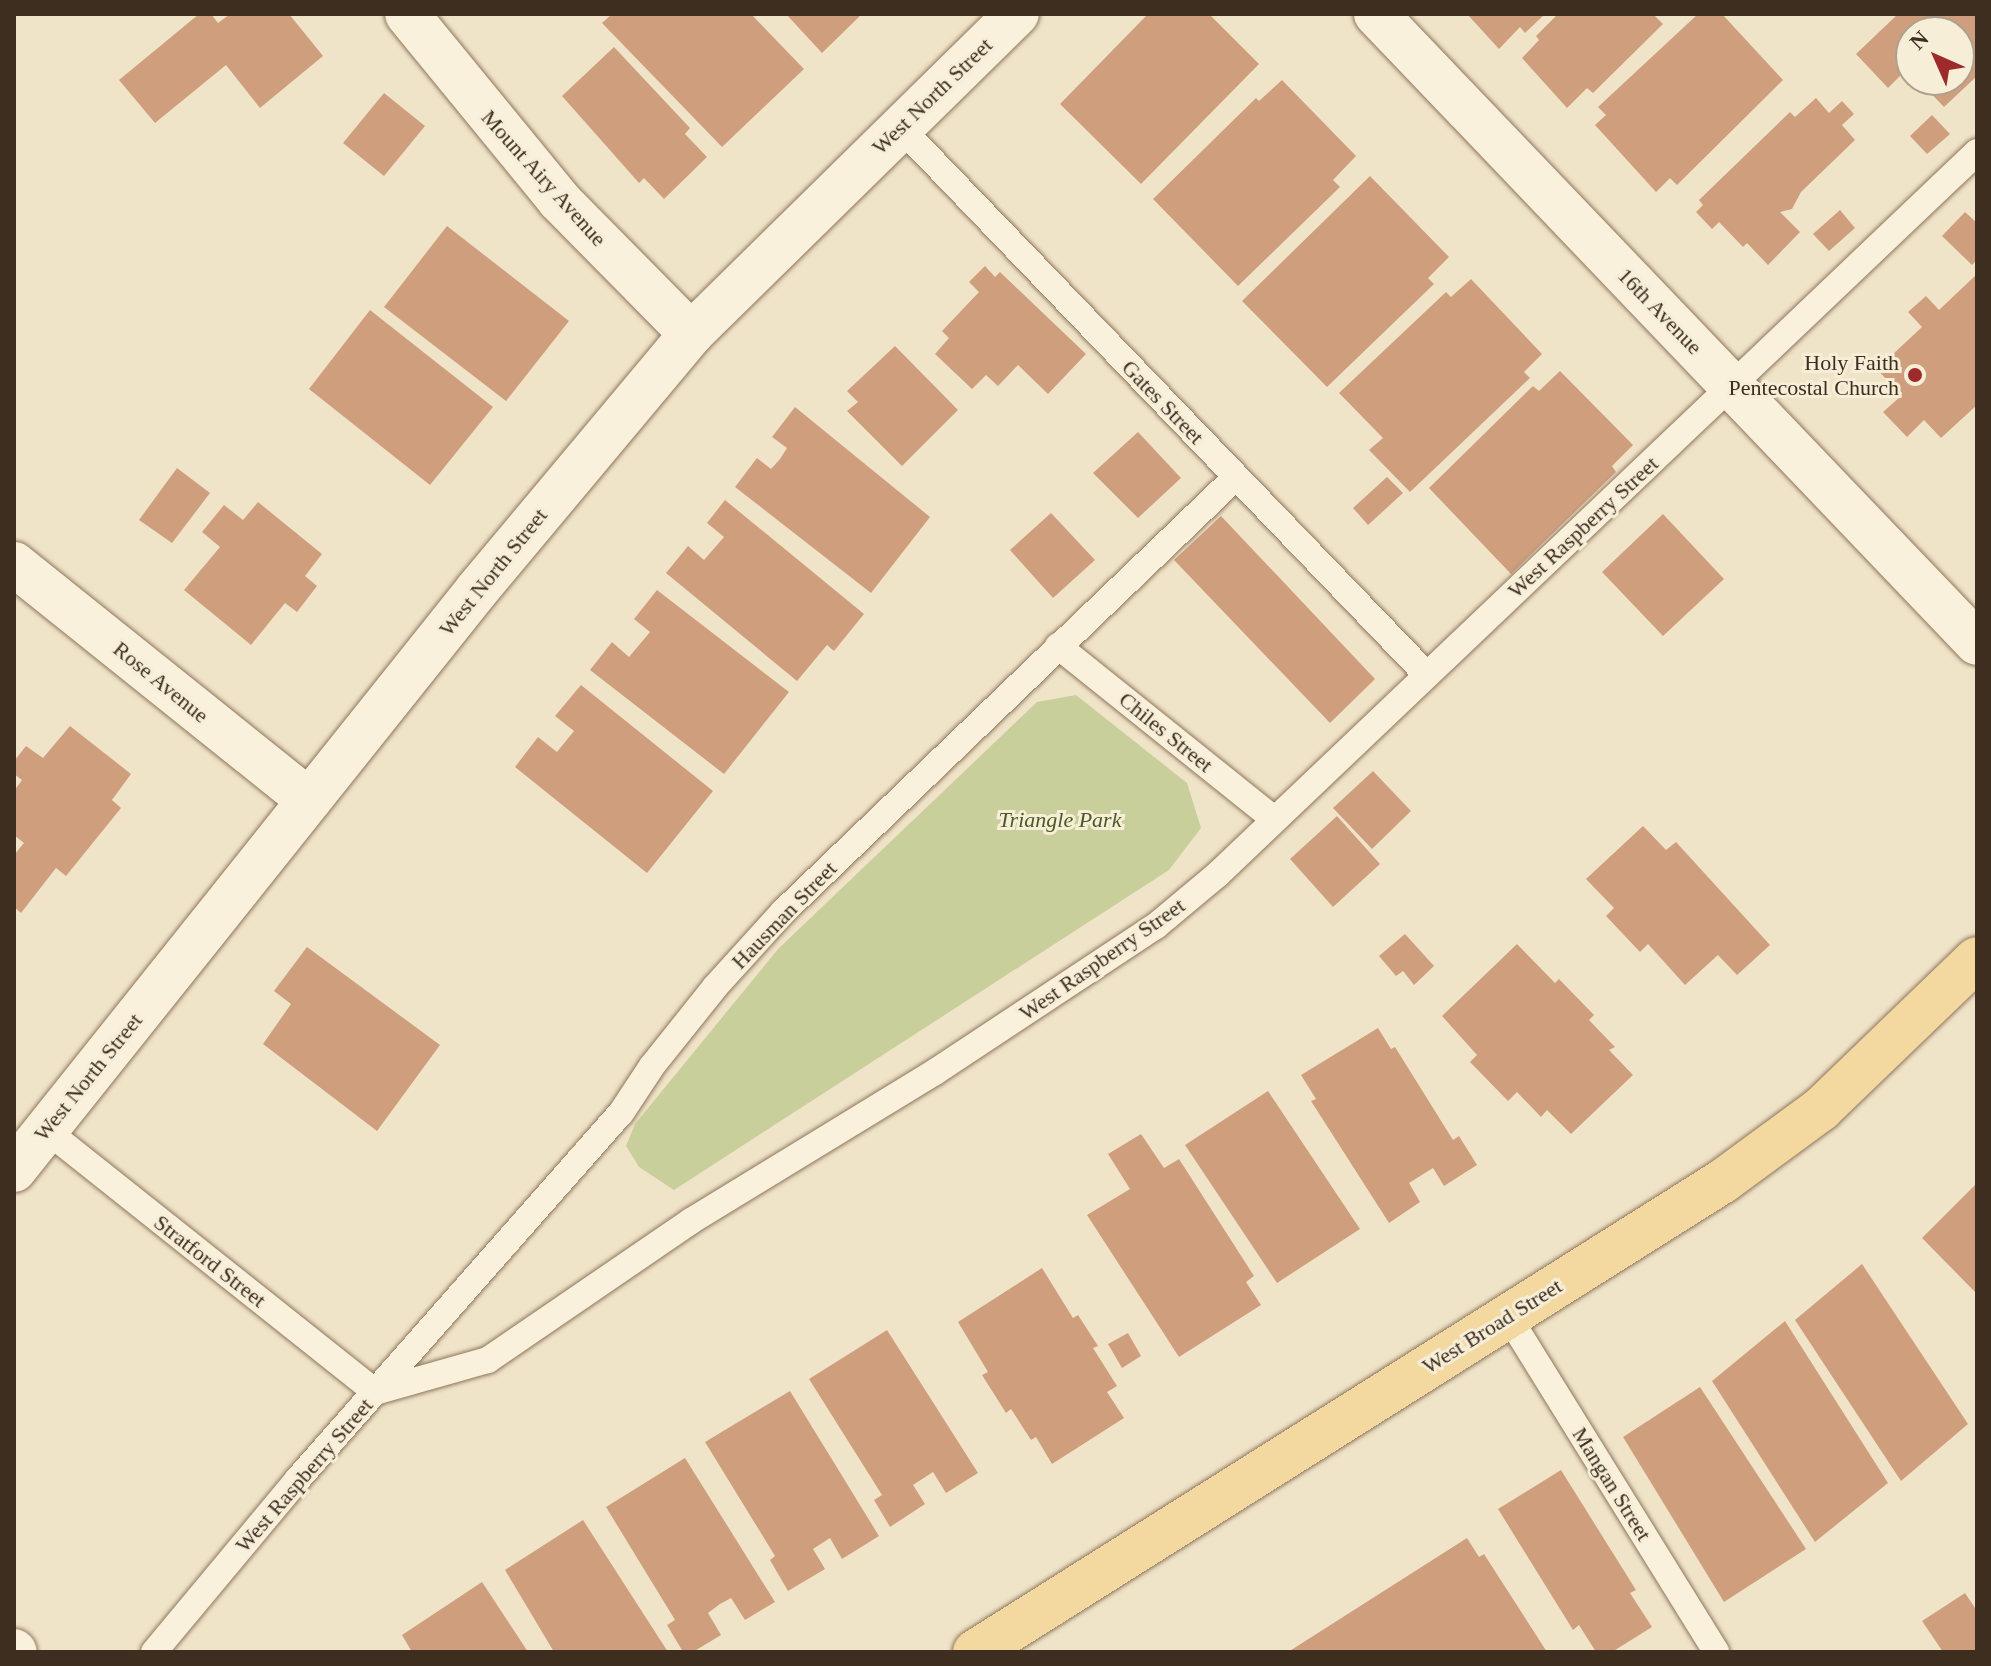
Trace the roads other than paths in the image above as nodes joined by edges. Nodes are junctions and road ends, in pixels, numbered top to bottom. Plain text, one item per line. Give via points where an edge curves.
1 (407, 14) edge
2 (1017, 14) edge
3 (1376, 14) edge
4 (900, 127) junction
5 (1977, 152) edge
6 (691, 334) junction
7 (1731, 387) junction
8 (1236, 477) junction
9 (14, 564) edge
10 (1977, 643) edge
11 (1058, 646) junction
12 (1427, 675) junction
13 (309, 800) junction
14 (1274, 819) junction
15 (1977, 959) edge
16 (46, 1130) junction
17 (14, 1170) edge
18 (1508, 1316) junction
19 (375, 1392) junction
20 (154, 1652) edge
21 (975, 1652) edge
22 (1716, 1652) edge

1 - 6 street, Mount Airy Avenue via 559,200
2 - 4 street, West North Street
3 - 7 street, 16th Avenue
4 - 6 street, West North Street
4 - 8 lane, Gates Street
5 - 7 lane, West Raspberry Street
6 - 13 street, West North Street
7 - 10 street, 16th Avenue
7 - 12 lane, West Raspberry Street
8 - 11 lane, Hausman Street
8 - 12 lane, Gates Street
9 - 13 street, Rose Avenue
11 - 14 lane, Chiles Street
11 - 19 lane, Hausman Street via 783,912 715,987 621,1113
12 - 14 lane, West Raspberry Street
13 - 16 street, West North Street
14 - 19 lane, West Raspberry Street via 1156,926 1079,980 691,1221 488,1360
15 - 18 main road, West Broad Street via 1821,1109 1723,1181
16 - 17 street, West North Street
16 - 19 lane, Stratford Street
18 - 21 main road, West Broad Street
18 - 22 lane, Mangan Street
19 - 20 lane, West Raspberry Street

